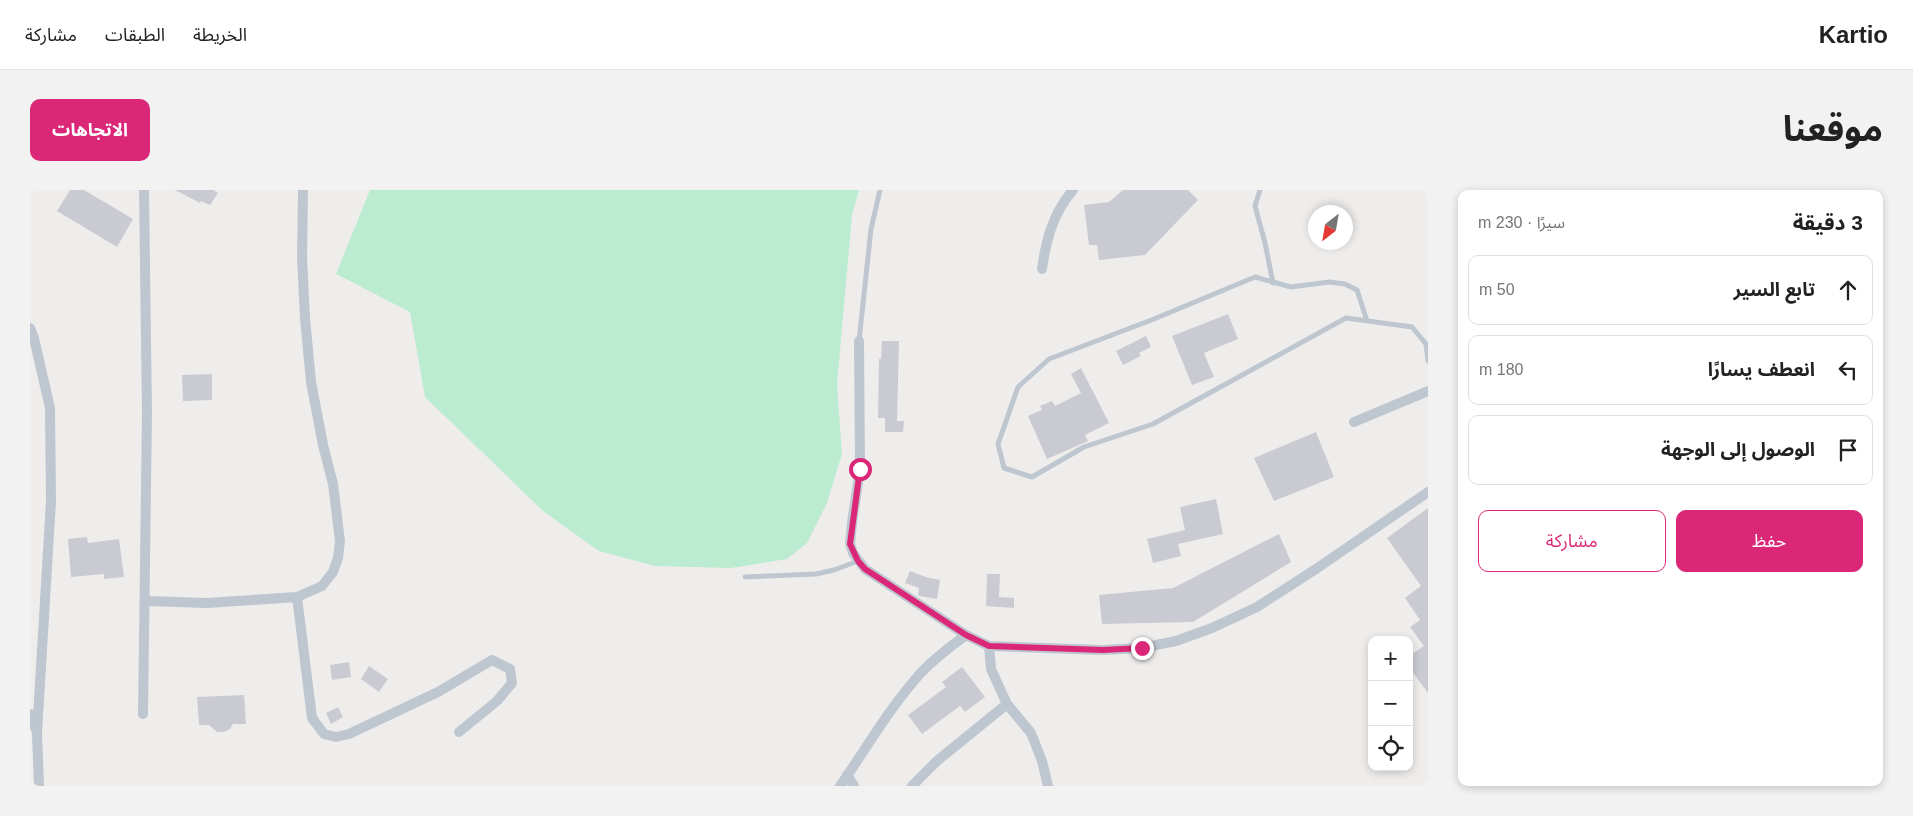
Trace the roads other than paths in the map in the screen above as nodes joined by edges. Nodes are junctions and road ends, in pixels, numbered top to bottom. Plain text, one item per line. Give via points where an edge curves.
1 (144, 190) edge
2 (303, 190) edge
3 (880, 190) edge
4 (1073, 190) edge
5 (1260, 190) edge
6 (1042, 269) dead end
7 (1273, 282) junction
8 (1367, 321) junction
9 (30, 328) edge
10 (859, 341) joint
11 (1428, 361) edge
12 (1428, 391) edge
13 (1354, 422) dead end
14 (1428, 492) edge
15 (858, 561) junction
16 (745, 577) dead end
17 (297, 598) junction
18 (146, 601) junction
19 (966, 635) junction
20 (989, 646) junction
21 (1007, 704) junction
22 (30, 714) edge
23 (143, 714) dead end
24 (459, 732) dead end
25 (37, 733) junction
26 (847, 775) junction
27 (1046, 785) edge
28 (38, 786) edge
29 (840, 786) edge
30 (854, 786) edge
31 (912, 786) edge

1 - 18 street
2 - 17 street via 305,318 311,382 333,484 340,542 333,572 322,586
3 - 10 lane via 871,229
4 - 6 street via 1052,222
5 - 7 lane via 1255,206
7 - 8 lane via 1291,287 1329,282 1345,284 1356,290
7 - 8 lane via 1256,277 1049,359 1018,387 998,444 1004,468 1032,477 1084,447 1154,424 1346,318
8 - 11 lane via 1412,327 1426,344
9 - 25 street via 50,408 51,501
10 - 15 street via 860,469 850,544
12 - 13 street
14 - 20 street via 1257,606 1176,641 1142,648 1103,650
15 - 16 lane via 816,574
15 - 19 street via 865,569
17 - 18 street via 207,603
17 - 24 street via 312,718 324,734 336,737 372,724 438,692 492,660 510,669 512,682 497,700
18 - 23 street
19 - 20 street
19 - 26 street via 919,674
20 - 21 street via 991,669
21 - 27 street via 1031,733 1042,761
21 - 31 street via 937,761
22 - 25 street
25 - 28 street
26 - 29 street
26 - 30 street

